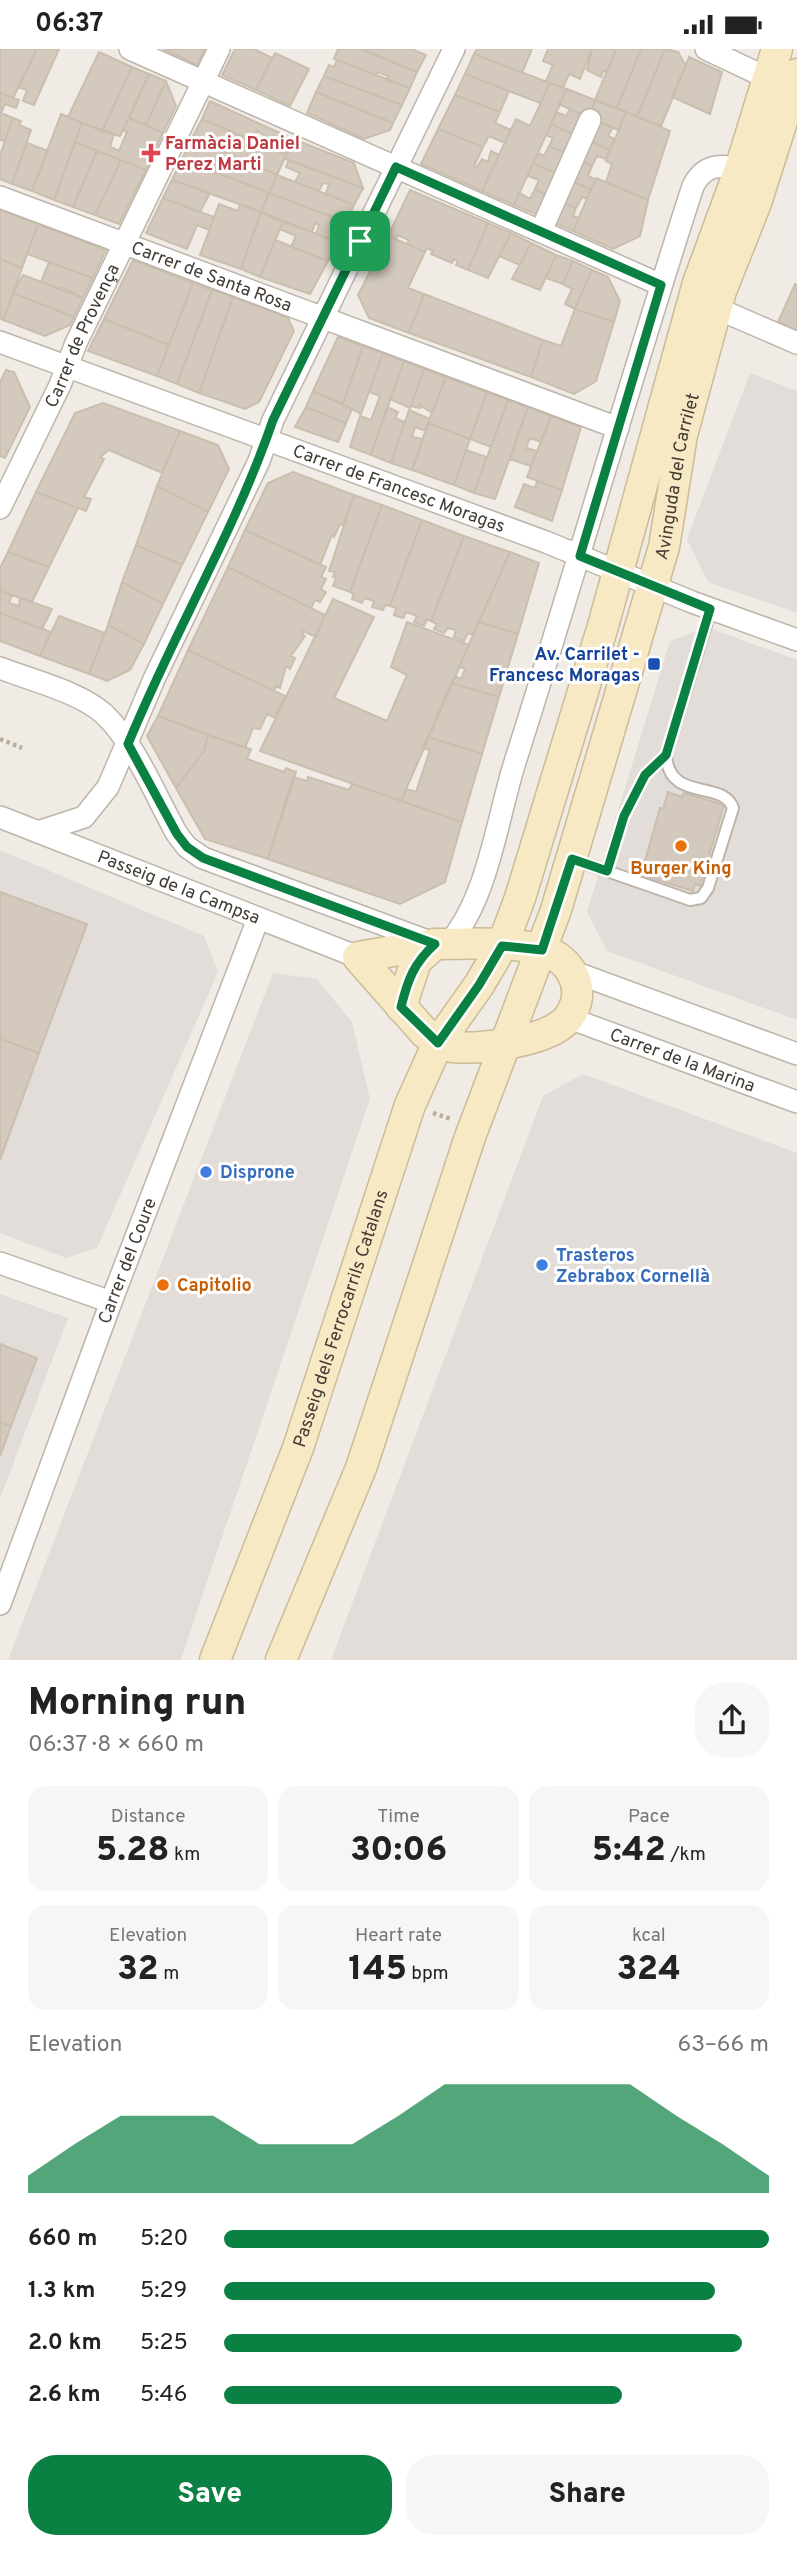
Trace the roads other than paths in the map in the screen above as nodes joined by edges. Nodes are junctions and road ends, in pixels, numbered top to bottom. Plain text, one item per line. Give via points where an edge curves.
1 (130, 49) edge
2 (219, 49) edge
3 (454, 49) edge
4 (706, 49) edge
5 (786, 77) edge
6 (203, 82) junction
7 (590, 120) dead end
8 (396, 167) junction
9 (740, 169) junction
10 (0, 197) edge
11 (545, 222) dead end
12 (124, 243) junction
13 (661, 285) junction
14 (716, 308) junction
15 (323, 318) junction
16 (0, 342) edge
17 (797, 343) edge
18 (67, 367) junction
19 (618, 428) junction
20 (267, 439) junction
21 (0, 508) edge
22 (580, 556) junction
23 (618, 572) junction
24 (653, 586) junction
25 (710, 609) junction
26 (797, 640) edge
27 (0, 669) edge
28 (128, 744) junction
29 (666, 755) junction
30 (0, 817) edge
31 (38, 832) junction
32 (572, 859) junction
33 (607, 871) junction
34 (258, 919) junction
35 (442, 944) junction
36 (502, 946) junction
37 (542, 950) junction
38 (358, 957) junction
39 (573, 972) junction
40 (479, 985) joint
41 (401, 1007) junction
42 (569, 1018) junction
43 (438, 1043) junction
44 (504, 1043) junction
45 (797, 1054) edge
46 (797, 1102) edge
47 (0, 1263) edge
48 (111, 1302) junction
49 (0, 1604) edge
50 (215, 1660) edge
51 (281, 1660) edge

1 - 6 street
2 - 6 street, Carrer de Provença
3 - 8 street
4 - 5 street
5 - 9 main road, Avinguda del Carrilet
5 - 14 main road, Avinguda del Carrilet via 756,203
6 - 8 street
6 - 12 street, Carrer de Provença
7 - 11 street
8 - 13 street
8 - 15 street
9 - 13 street via 711,167 699,175
9 - 23 main road, Avinguda del Carrilet via 698,283
10 - 12 street, Carrer de Santa Rosa
12 - 15 street, Carrer de Santa Rosa
12 - 18 street, Carrer de Provença
13 - 19 street
14 - 17 street
14 - 24 main road, Avinguda del Carrilet via 682,435
15 - 19 street, Carrer de Santa Rosa
15 - 20 street
16 - 18 street, Carrer de Francesc Moragas
18 - 20 street, Carrer de Francesc Moragas
18 - 21 street, Carrer de Provença
19 - 22 street
20 - 22 street, Carrer de Francesc Moragas
20 - 28 street
22 - 23 street, Carrer de Francesc Moragas
22 - 35 street via 473,904 463,927
23 - 24 street, Carrer de Francesc Moragas
23 - 36 main road, Avinguda del Carrilet
24 - 25 street, Carrer de Francesc Moragas
24 - 32 main road, Avinguda del Carrilet
25 - 26 street, Carrer de Francesc Moragas
25 - 29 lane
27 - 28 street via 68,694 103,713
28 - 31 street via 108,787 84,817
28 - 35 street via 177,834 203,858
29 - 33 lane via 645,775 624,816
29 - 33 lane via 667,769 680,783 731,802 733,808 708,888 701,898 690,900
30 - 31 street, Passeig de la Campsa
31 - 34 street, Passeig de la Campsa
32 - 33 lane
32 - 37 main road, Avinguda del Carrilet
34 - 38 street, Passeig de la Campsa
34 - 48 street, Carrer del Coure
35 - 36 main road
35 - 38 main road
35 - 41 main road via 416,961
36 - 37 main road
36 - 40 main road, Avinguda del Carrilet
37 - 39 main road
37 - 44 main road, Avinguda del Carrilet
38 - 41 main road
39 - 42 main road via 578,996
39 - 45 street
40 - 43 main road, Passeig dels Ferrocarrils Catalans
41 - 43 main road
42 - 44 main road via 545,1035
42 - 46 street, Carrer de la Marina
43 - 44 main road via 463,1047
43 - 50 main road, Passeig dels Ferrocarrils Catalans via 410,1105 298,1448
44 - 51 main road via 361,1468
47 - 48 street
48 - 49 street, Carrer del Coure

